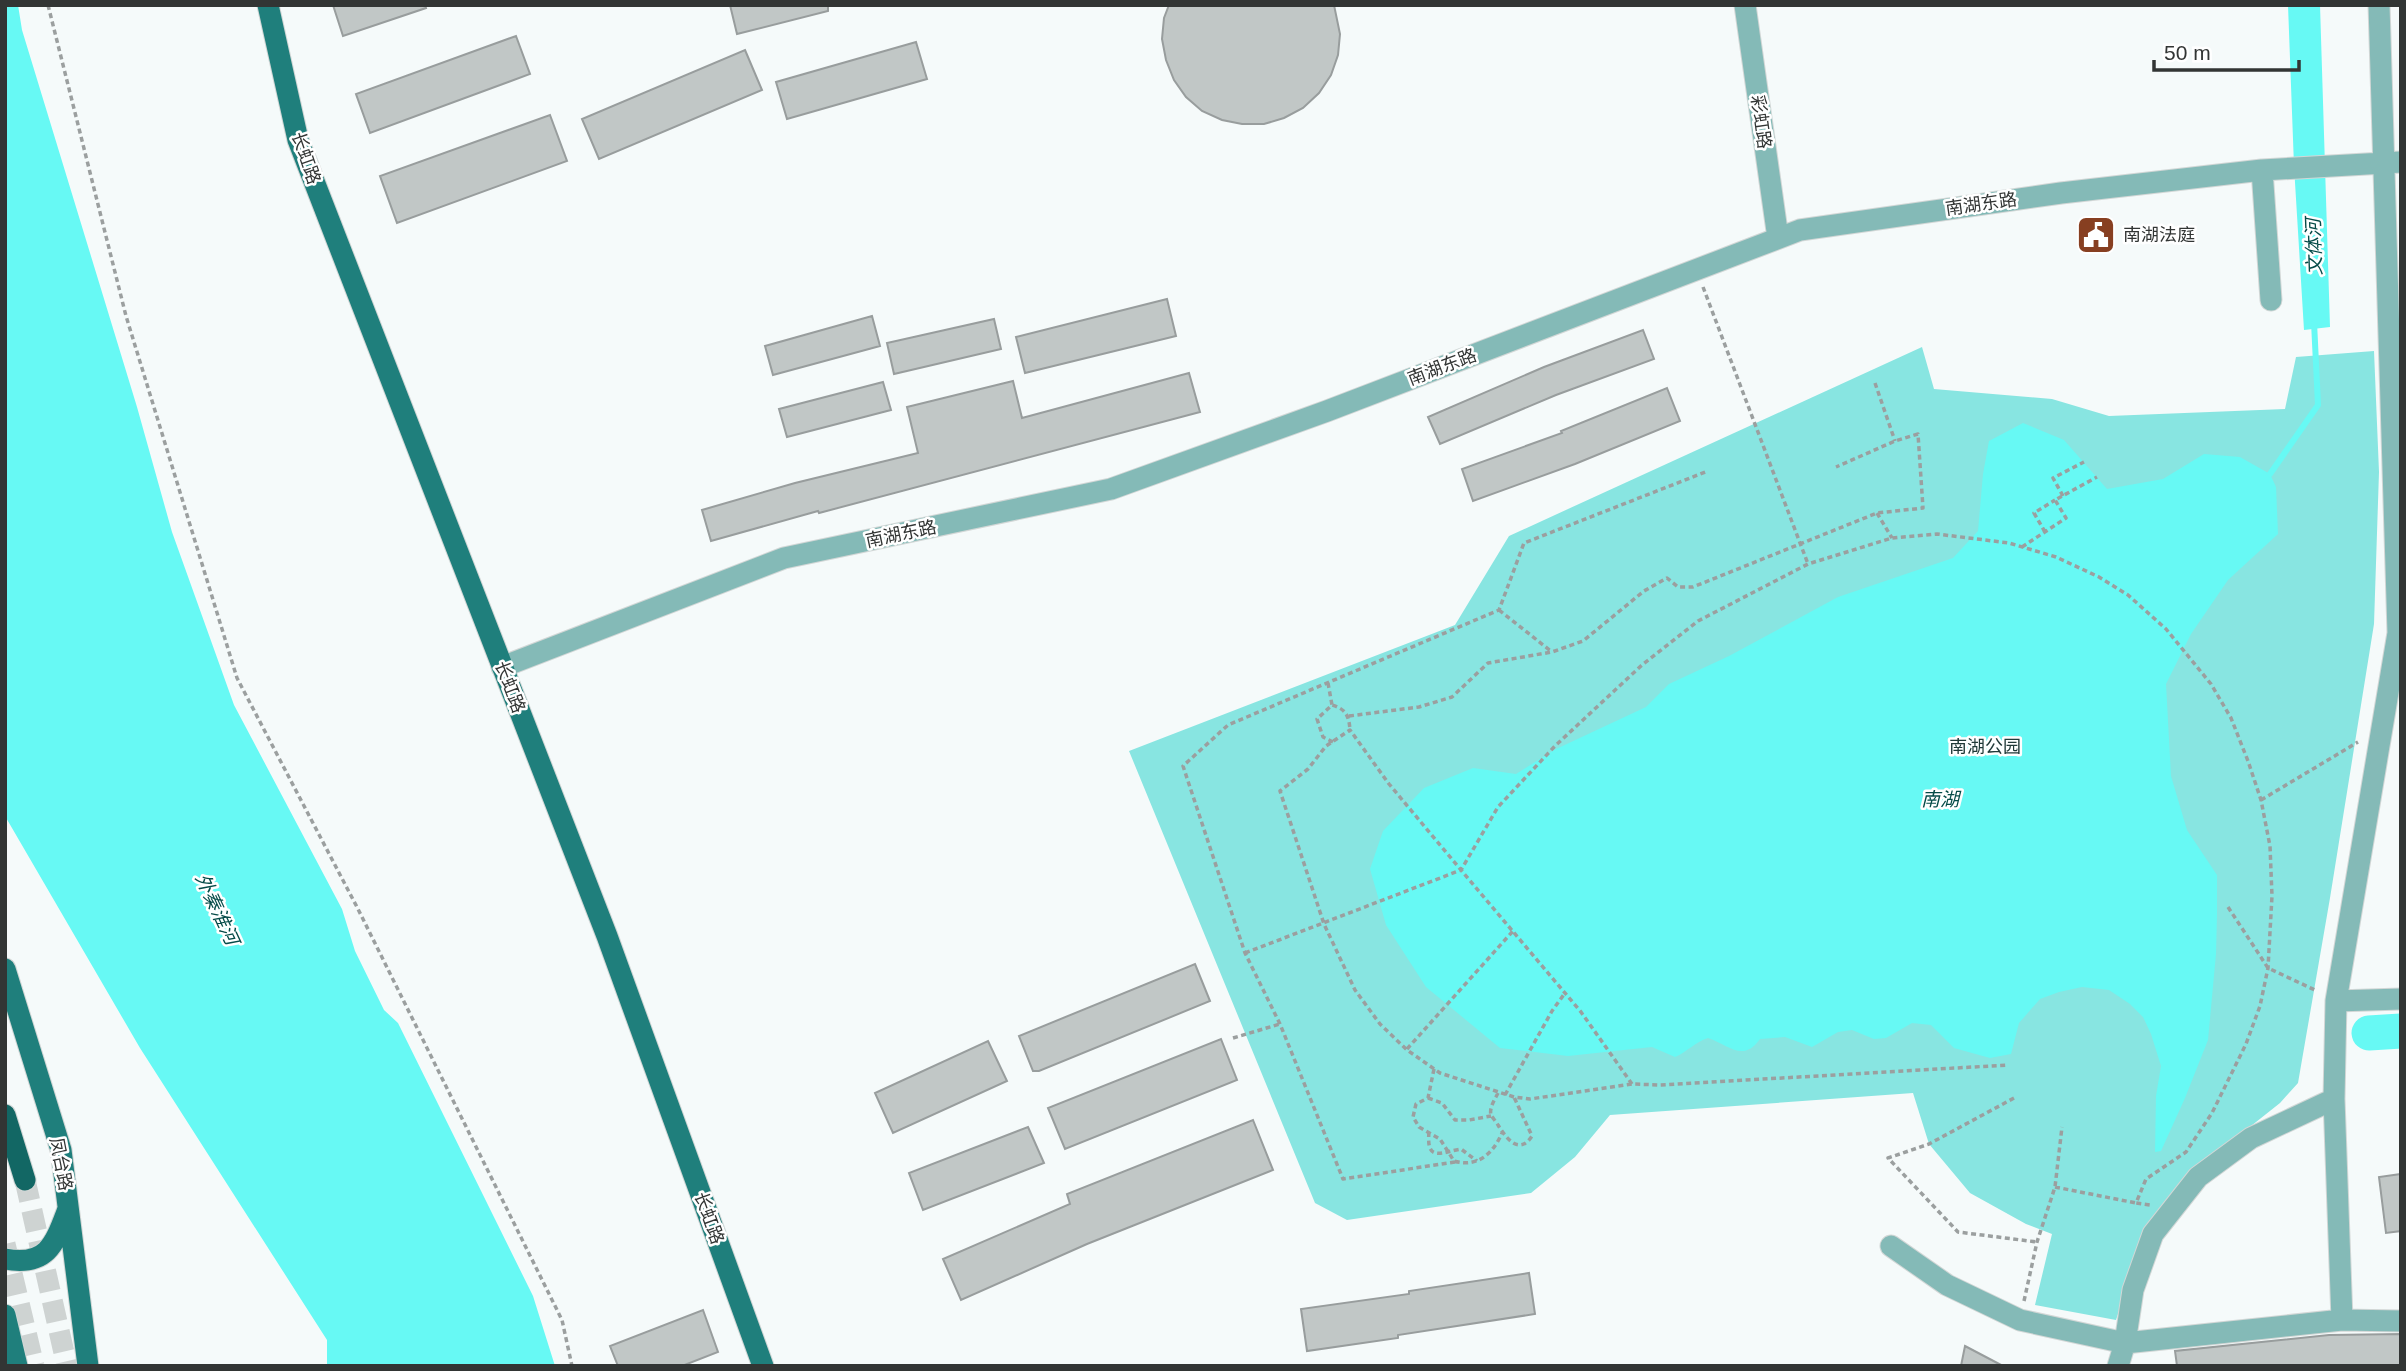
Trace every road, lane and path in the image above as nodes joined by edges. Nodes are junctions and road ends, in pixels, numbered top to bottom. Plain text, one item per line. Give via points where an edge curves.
1 (48, 5) edge
2 (268, 5) edge
3 (1745, 5) edge
4 (2379, 5) edge
5 (2393, 163) edge
6 (2262, 170) junction
7 (1778, 238) junction
8 (1697, 269) junction
9 (2271, 300) dead end
10 (1875, 383) dead end
11 (1895, 441) junction
12 (2084, 462) dead end
13 (1836, 467) dead end
14 (1708, 471) dead end
15 (2097, 477) dead end
16 (2063, 496) junction
17 (2055, 500) junction
18 (1877, 513) junction
19 (2045, 531) junction
20 (1892, 538) junction
21 (1800, 545) junction
22 (2022, 547) junction
23 (1808, 564) junction
24 (1499, 610) junction
25 (1552, 652) junction
26 (502, 667) junction
27 (1328, 683) junction
28 (1332, 705) junction
29 (1349, 716) junction
30 (2382, 728) junction
31 (1350, 730) junction
32 (1333, 742) junction
33 (2261, 800) junction
34 (1461, 870) junction
35 (2228, 907) dead end
36 (1324, 925) junction
37 (1513, 931) junction
38 (1245, 953) junction
39 (2268, 968) junction
40 (5, 969) edge
41 (1565, 993) junction
42 (2401, 999) edge
43 (2336, 1000) junction
44 (1280, 1024) junction
45 (1234, 1038) dead end
46 (1407, 1050) junction
47 (2008, 1065) dead end
48 (1434, 1069) junction
49 (1632, 1084) junction
50 (1498, 1093) junction
51 (1505, 1095) junction
52 (1514, 1097) junction
53 (1428, 1098) junction
54 (2014, 1098) dead end
55 (2334, 1099) junction
56 (5, 1115) edge
57 (1492, 1116) junction
58 (2062, 1127) dead end
59 (1429, 1132) junction
60 (1502, 1133) junction
61 (1448, 1153) junction
62 (1477, 1161) junction
63 (1455, 1162) junction
64 (25, 1180) tunnel mouth
65 (2054, 1187) junction
66 (2136, 1203) junction
67 (69, 1206) junction
68 (2173, 1209) junction
69 (2037, 1242) junction
70 (1891, 1246) dead end
71 (5, 1259) edge
72 (5, 1315) edge
73 (2020, 1320) junction
74 (2342, 1320) junction
75 (2401, 1321) edge
76 (2124, 1343) junction
77 (17, 1366) edge
78 (88, 1366) edge
79 (572, 1366) edge
80 (763, 1366) edge
81 (2118, 1366) edge

1 - 79 path via 125,316 237,678 358,909 562,1320
2 - 26 main road, 长虹路 via 298,140
3 - 7 street, 彩虹路
4 - 5 street
5 - 6 street, 南湖东路
5 - 30 street via 2398,633
6 - 7 street, 南湖东路 via 2060,193 1800,230
6 - 9 street
7 - 8 street, 南湖东路
8 - 21 path
8 - 26 street, 南湖东路 via 1111,489 784,558
10 - 11 path
11 - 13 path
11 - 18 path via 1918,434 1923,508
12 - 16 path via 2053,478
14 - 24 path via 1524,543
15 - 16 path
16 - 17 path
17 - 19 path via 2066,518
17 - 19 path via 2034,513
18 - 20 path
18 - 21 path
19 - 22 path
20 - 22 path via 1937,534
20 - 23 path
21 - 23 path
21 - 25 path via 1693,587 1678,586 1667,578 1583,641
22 - 33 path via 2099,577 2166,629 2211,684 2231,718
23 - 34 path via 1698,621 1642,665 1498,807
24 - 25 path
24 - 27 path
25 - 29 path via 1488,663 1452,696 1419,707
26 - 80 main road, 长虹路 via 607,936
27 - 28 path
27 - 38 path via 1228,725 1183,766
28 - 29 path
28 - 32 path via 1317,719 1324,737
29 - 31 path
30 - 33 path
30 - 43 street
31 - 32 path
31 - 34 path
32 - 36 path via 1280,791
33 - 39 path via 2270,846
34 - 36 path
34 - 37 path
35 - 39 path
36 - 38 path
36 - 46 path via 1355,990
37 - 41 path
37 - 46 path
38 - 44 path
39 - 43 path
39 - 66 path via 2251,1031 2212,1113 2186,1153 2146,1180
40 - 67 main road, 凤台路 via 61,1150
41 - 49 path
41 - 51 path
42 - 43 street
43 - 55 street
44 - 45 path
44 - 63 path via 1343,1179
46 - 48 path
47 - 49 path
48 - 50 path
48 - 53 path
49 - 52 path via 1530,1099
50 - 51 path
50 - 57 path
51 - 52 path
52 - 60 path via 1532,1136 1520,1145
53 - 57 path via 1442,1103 1455,1120
53 - 59 path via 1416,1104 1413,1117
54 - 69 path via 1929,1143 1888,1158 1958,1232
55 - 68 street via 2251,1138 2198,1177
55 - 74 street
56 - 64 highway
57 - 60 path
58 - 65 path
59 - 61 path
59 - 61 path via 1433,1152
60 - 62 path via 1496,1147
61 - 62 path via 1461,1149
61 - 63 path
62 - 63 path
65 - 66 path
65 - 69 path
66 - 68 path
67 - 71 main road via 54,1245 35,1259
67 - 78 main road, 凤台路
68 - 76 street via 2153,1234 2133,1290
69 - 73 path
70 - 73 street via 1947,1285
72 - 77 main road
73 - 76 street
74 - 75 street
74 - 76 street
76 - 81 street

